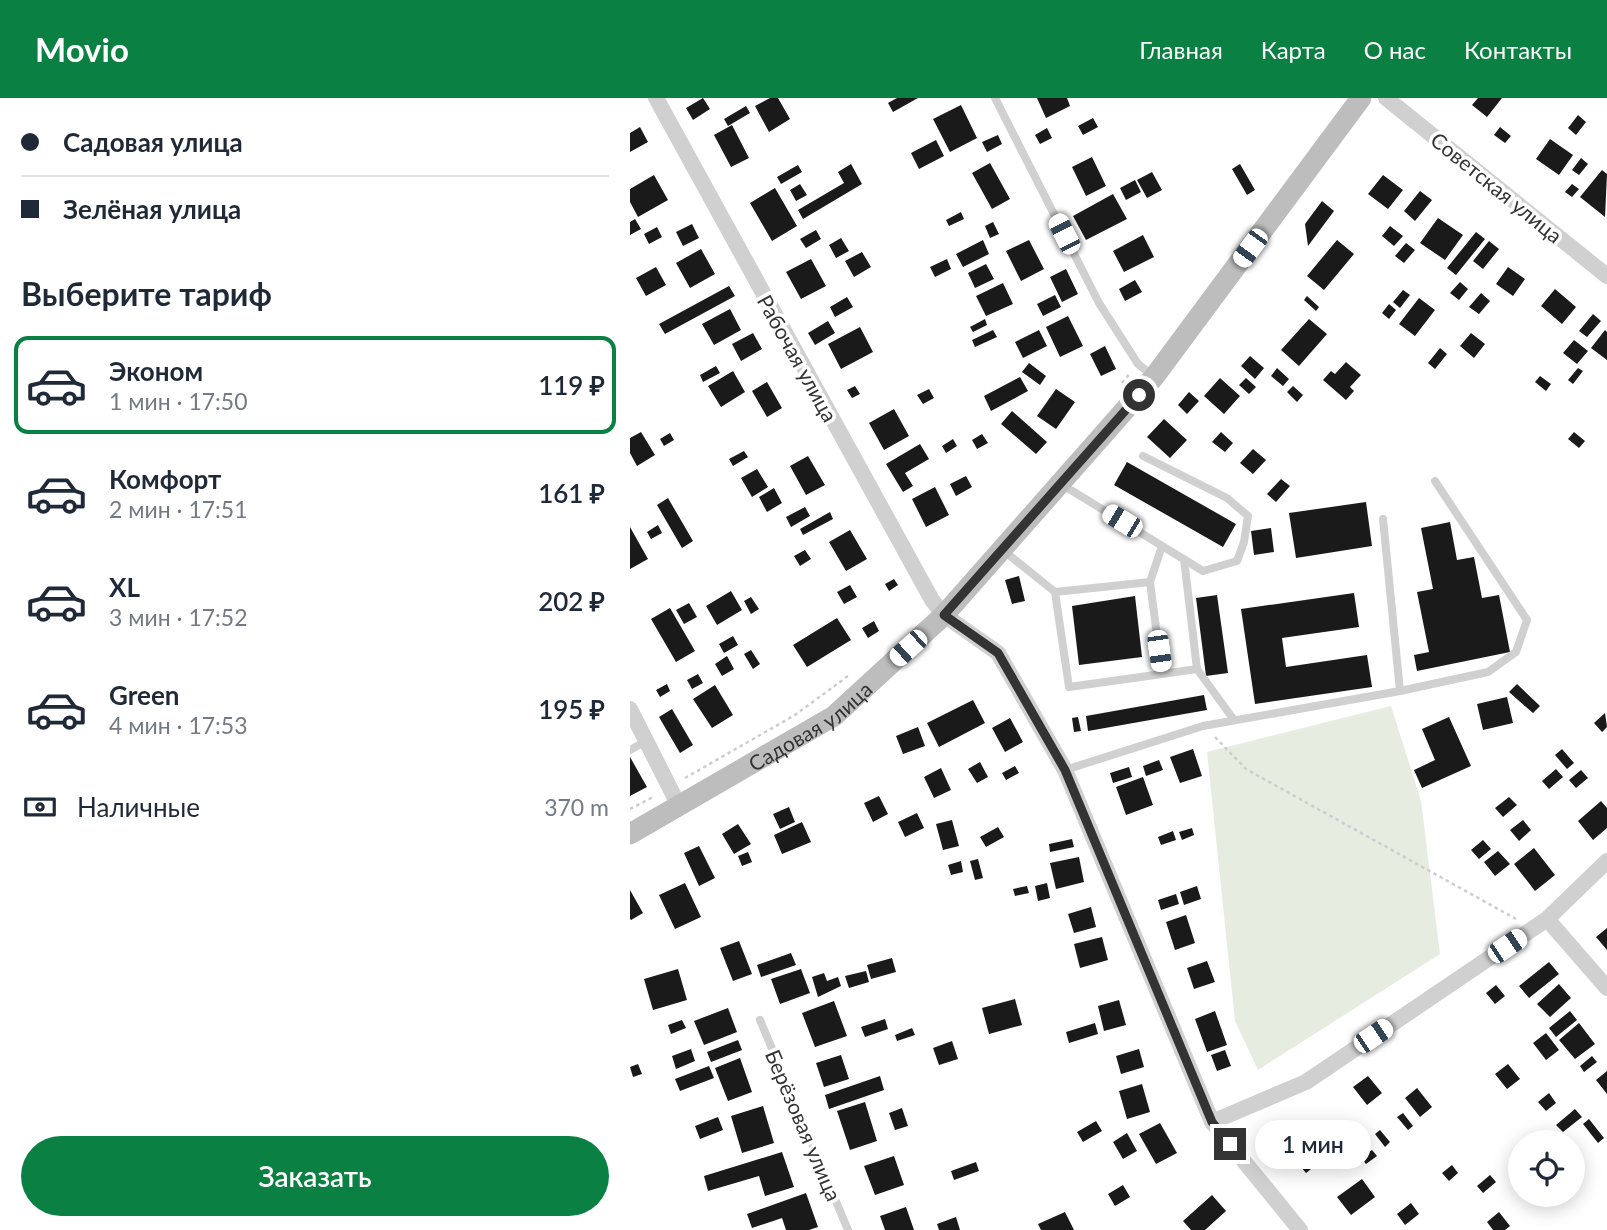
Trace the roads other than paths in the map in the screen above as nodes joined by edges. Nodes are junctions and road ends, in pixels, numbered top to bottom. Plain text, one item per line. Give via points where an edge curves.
1 (656, 98) edge
2 (995, 98) edge
3 (1361, 98) edge
4 (1386, 98) edge
5 (1607, 276) edge
6 (1146, 371) junction
7 (1143, 456) dead end
8 (1435, 481) dead end
9 (1061, 484) junction
10 (1383, 519) dead end
11 (1162, 546) junction
12 (1003, 551) junction
13 (1184, 559) junction
14 (1150, 582) junction
15 (1055, 592) junction
16 (944, 615) junction
17 (1196, 669) junction
18 (1162, 674) junction
19 (1401, 691) junction
20 (630, 709) edge
21 (1234, 720) junction
22 (646, 741) junction
23 (630, 750) edge
24 (1065, 770) junction
25 (674, 797) junction
26 (630, 834) edge
27 (1607, 861) edge
28 (1547, 919) junction
29 (1607, 988) edge
30 (760, 1020) dead end
31 (1212, 1122) junction
32 (848, 1230) edge
33 (1300, 1230) edge

1 - 16 street, Рабочая улица
2 - 6 lane via 1099,303
3 - 6 street, Садовая улица
4 - 5 street, Советская улица
6 - 9 street, Садовая улица
7 - 13 lane via 1227,498 1248,516 1237,561 1203,571
8 - 19 lane via 1527,620 1516,652 1488,672
9 - 11 lane
9 - 12 street, Садовая улица
10 - 19 lane
11 - 13 lane
11 - 14 lane
12 - 15 lane
12 - 16 street, Садовая улица
13 - 17 lane
14 - 15 lane
14 - 18 lane
15 - 18 lane via 1069,687
16 - 24 street via 998,653
16 - 25 street, Садовая улица via 834,716
17 - 18 lane
17 - 21 lane
19 - 21 lane
20 - 22 street
21 - 24 lane
22 - 23 lane
22 - 25 street
24 - 31 street
25 - 26 street, Садовая улица
27 - 28 street
28 - 29 street
28 - 31 street via 1306,1082
30 - 32 lane, Берёзовая улица
31 - 33 street

